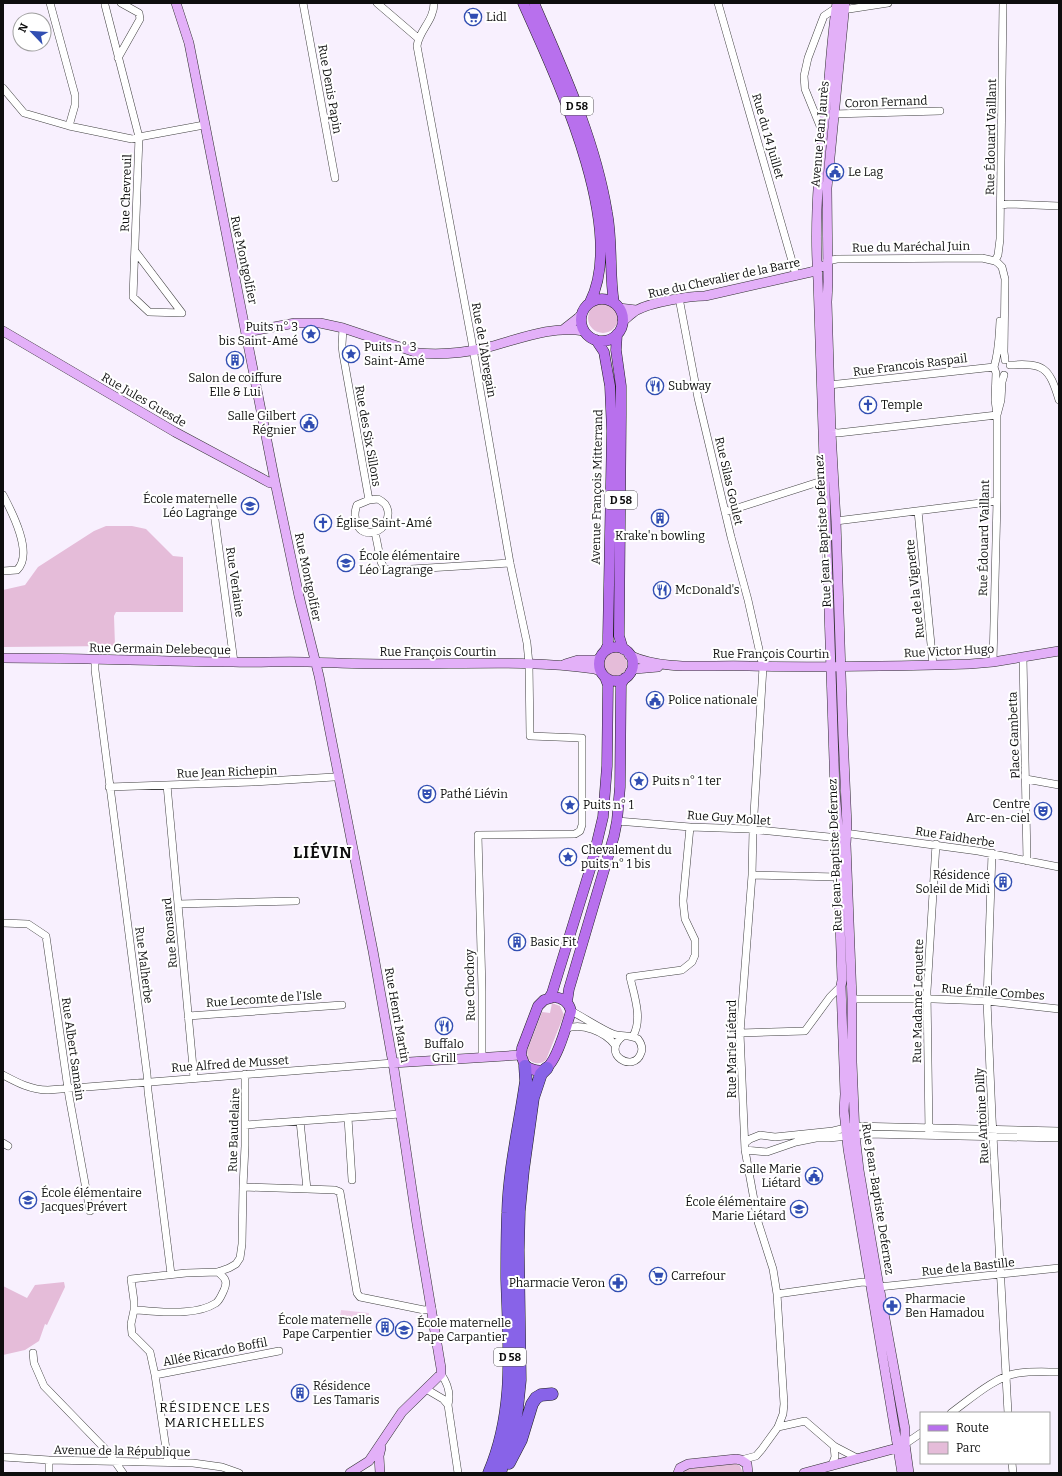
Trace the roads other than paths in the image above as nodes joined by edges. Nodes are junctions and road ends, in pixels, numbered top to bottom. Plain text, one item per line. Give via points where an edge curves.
1 (50, 3) edge
2 (105, 3) edge
3 (122, 3) edge
4 (176, 3) edge
5 (303, 3) edge
6 (377, 3) edge
7 (434, 3) edge
8 (523, 3) edge
9 (534, 3) edge
10 (718, 3) edge
11 (888, 3) edge
12 (1003, 3) edge
13 (840, 6) edge
14 (419, 39) junction
15 (118, 58) junction
16 (3, 88) edge
17 (940, 111) dead end
18 (833, 114) junction
19 (204, 125) junction
20 (69, 126) junction
21 (823, 127) junction
22 (139, 137) junction
23 (335, 178) dead end
24 (1001, 205) junction
25 (1059, 206) edge
26 (135, 251) junction
27 (827, 261) junction
28 (995, 261) junction
29 (1002, 267) junction
30 (818, 269) junction
31 (796, 275) junction
32 (679, 298) junction
33 (590, 302) junction
34 (616, 305) junction
35 (636, 310) junction
36 (582, 314) junction
37 (622, 322) junction
38 (344, 328) junction
39 (564, 329) junction
40 (3, 331) edge
41 (584, 331) junction
42 (247, 332) junction
43 (617, 334) junction
44 (596, 340) junction
45 (473, 350) junction
46 (1007, 363) junction
47 (995, 367) junction
48 (1004, 375) junction
49 (829, 385) junction
50 (1059, 400) edge
51 (997, 415) junction
52 (830, 432) junction
53 (834, 478) junction
54 (824, 480) junction
55 (275, 482) junction
56 (3, 495) edge
57 (369, 500) junction
58 (997, 501) junction
59 (213, 505) dead end
60 (918, 511) junction
61 (725, 512) junction
62 (836, 521) junction
63 (375, 532) junction
64 (510, 563) junction
65 (3, 571) edge
66 (1059, 651) edge
67 (626, 652) junction
68 (603, 655) junction
69 (1023, 657) junction
70 (3, 658) edge
71 (95, 659) junction
72 (234, 662) junction
73 (993, 662) junction
74 (316, 663) junction
75 (529, 664) junction
76 (561, 665) junction
77 (933, 665) junction
78 (677, 666) junction
79 (836, 666) junction
80 (763, 667) junction
81 (602, 674) junction
82 (628, 675) junction
83 (339, 776) junction
84 (1026, 779) junction
85 (167, 785) junction
86 (1059, 785) edge
87 (113, 787) junction
88 (617, 821) junction
89 (690, 827) junction
90 (753, 830) junction
91 (843, 836) junction
92 (936, 844) junction
93 (992, 853) junction
94 (1027, 861) junction
95 (1059, 867) edge
96 (752, 875) junction
97 (838, 877) junction
98 (296, 901) dead end
99 (178, 904) junction
100 (3, 920) edge
101 (3, 923) edge
102 (840, 986) junction
103 (549, 998) junction
104 (852, 999) junction
105 (927, 999) junction
106 (988, 1001) junction
107 (342, 1005) dead end
108 (569, 1006) junction
109 (1059, 1009) edge
110 (188, 1016) junction
111 (565, 1029) junction
112 (740, 1033) junction
113 (623, 1036) junction
114 (633, 1036) junction
115 (615, 1045) junction
116 (482, 1057) junction
117 (523, 1060) junction
118 (393, 1063) junction
119 (547, 1068) junction
120 (245, 1074) junction
121 (3, 1076) edge
122 (194, 1078) junction
123 (147, 1082) junction
124 (68, 1089) junction
125 (400, 1114) junction
126 (348, 1118) junction
127 (300, 1121) junction
128 (245, 1125) junction
129 (850, 1131) junction
130 (1059, 1131) edge
131 (929, 1132) junction
132 (993, 1133) junction
133 (1059, 1138) edge
134 (745, 1146) junction
135 (352, 1180) dead end
136 (243, 1187) junction
137 (307, 1189) junction
138 (90, 1211) dead end
139 (1059, 1268) edge
140 (218, 1272) junction
141 (171, 1274) junction
142 (1000, 1275) junction
143 (875, 1285) junction
144 (777, 1294) junction
145 (432, 1309) junction
146 (134, 1310) junction
147 (279, 1351) dead end
148 (33, 1353) dead end
149 (1059, 1372) edge
150 (441, 1374) junction
151 (155, 1375) junction
152 (1006, 1376) junction
153 (426, 1388) junction
154 (552, 1394) dead end
155 (448, 1405) junction
156 (952, 1412) edge
157 (1008, 1412) edge
158 (778, 1427) junction
159 (920, 1434) edge
160 (383, 1442) junction
161 (834, 1446) junction
162 (901, 1446) junction
163 (3, 1457) edge
164 (856, 1458) junction
165 (49, 1460) junction
166 (741, 1460) junction
167 (115, 1461) junction
168 (168, 1462) junction
169 (832, 1465) junction
170 (749, 1472) edge
171 (49, 1473) edge
172 (123, 1473) edge
173 (239, 1473) edge
174 (350, 1473) edge
175 (380, 1473) edge
176 (458, 1473) edge
177 (490, 1473) edge
178 (500, 1473) edge
179 (503, 1473) edge
180 (678, 1473) edge
181 (804, 1473) edge
182 (902, 1473) edge
183 (909, 1473) edge

1 - 20 street via 75,95
2 - 15 street, Rue Chevreuil
3 - 15 street via 139,13 140,19
4 - 19 street, Rue Montgolfier via 189,43
5 - 23 street, Rue Denis Papin
6 - 14 street
7 - 14 street via 433,14
8 - 33 main road, D 58 via 561,93 590,174 601,263 596,291
9 - 34 main road, D 58 via 595,158 608,214 610,274
10 - 31 street, Rue du 14 Juillet
11 - 13 street
12 - 24 street, Rue Édouard Vaillant
13 - 18 street, Avenue Jean Jaurès
13 - 21 street, Avenue Jean Jaurès
13 - 21 street, Avenue Jean Jaurès via 824,16 804,76 805,89 820,126
14 - 45 street, Rue de l'Abregain via 417,46 423,82
15 - 22 street, Rue Chevreuil
16 - 20 street via 24,113
17 - 18 street, Coron Fernand
18 - 27 street, Avenue Jean Jaurès via 827,188
19 - 22 street
19 - 42 street, Rue Montgolfier
20 - 22 street via 132,139
21 - 30 street, Avenue Jean Jaurès via 816,216
22 - 26 street, Rue Chevreuil
24 - 25 street
24 - 28 street, Rue Édouard Vaillant via 1000,244
26 - 26 street, Rue Chevreuil via 140,257 182,312 149,312 133,297
27 - 28 street, Rue du Maréchal Juin via 958,258
27 - 30 street
27 - 49 street, Rue Jean-Baptiste Defernez
28 - 29 street
29 - 46 street via 1005,279 1004,352
29 - 47 street, Rue Édouard Vaillant via 998,353
30 - 31 street, Rue du Chevalier de la Barre
30 - 54 street, Rue Jean-Baptiste Defernez
31 - 32 street, Rue du Chevalier de la Barre via 705,296
32 - 35 street, Rue du Chevalier de la Barre
32 - 61 street, Rue Silas Goulet via 698,398
33 - 34 main road via 604,299
33 - 36 main road
34 - 35 street
34 - 37 main road via 621,312
35 - 37 street
36 - 39 street
36 - 41 main road
37 - 43 main road
38 - 42 street via 308,322
38 - 45 street via 418,353
38 - 57 street, Rue des Six Sillons via 343,354
39 - 41 street
39 - 45 street via 542,332
40 - 55 street, Rue Jules Guesde via 175,432 270,483
41 - 44 main road
42 - 55 street, Rue Montgolfier
43 - 44 main road via 605,340
43 - 67 main road, Avenue François Mitterrand / D 58 via 622,415 619,636
44 - 68 main road, Avenue François Mitterrand / D 58 via 604,352 610,386 612,431 608,636
45 - 64 street, Rue de l'Abregain
46 - 47 street, Rue Francois Raspail via 1002,359
46 - 48 street via 1008,372
46 - 50 street, Rue Francois Raspail via 1042,368 1050,376
47 - 48 street via 1000,375
47 - 49 street, Rue Francois Raspail
47 - 51 street, Rue Édouard Vaillant
48 - 51 street, Rue Édouard Vaillant
49 - 52 street, Rue Jean-Baptiste Defernez
51 - 52 street
51 - 58 street, Rue Édouard Vaillant
52 - 53 street, Rue Jean-Baptiste Defernez
53 - 54 street
53 - 62 street, Rue Jean-Baptiste Defernez
54 - 61 street
54 - 79 street, Rue Jean-Baptiste Defernez
55 - 74 street, Rue Montgolfier
56 - 65 street via 22,538 22,560 17,570
57 - 63 street via 378,499 385,504 388,512 387,522
57 - 63 street via 357,505 354,518 362,529
58 - 60 street
58 - 73 street, Rue Édouard Vaillant
59 - 72 street, Rue Verlaine
60 - 62 street
60 - 77 street, Rue de la Vignette
61 - 80 street, Rue Silas Goulet
62 - 79 street, Rue Jean-Baptiste Defernez
63 - 64 street via 381,562 384,568 393,572
64 - 75 street, Rue de l'Abregain
66 - 69 street, Rue Victor Hugo
67 - 68 main road via 611,648
67 - 78 street via 644,660
67 - 82 main road via 632,664
68 - 76 street via 596,660 578,660
68 - 81 main road via 599,664
69 - 73 street, Rue Victor Hugo
69 - 84 street, Place Gambetta
70 - 71 street, Rue Germain Delebecque
71 - 72 street, Rue Germain Delebecque
71 - 87 street, Rue Malherbe
72 - 74 street, Rue Germain Delebecque
73 - 77 street, Rue Victor Hugo
74 - 75 street, Rue François Courtin
74 - 83 street, Rue Henri Martin
75 - 76 street, Rue François Courtin
75 - 116 street, Rue Chochoy via 530,736 582,738 582,825 580,831 575,834 478,835
76 - 81 street via 595,669
77 - 79 street, Rue Victor Hugo
78 - 80 street, Rue François Courtin
78 - 82 street via 635,669
79 - 80 street, Rue François Courtin
79 - 91 street, Rue Jean-Baptiste Defernez
80 - 90 street, Rue Marie Liétard
81 - 82 main road via 615,681
81 - 103 main road via 608,685 607,766 603,817 592,863
82 - 88 main road via 621,684 620,787
83 - 85 street, Rue Jean Richepin
83 - 118 street, Rue Henri Martin
84 - 86 street
84 - 94 street, Place Gambetta
85 - 87 street, Rue Jean Richepin
85 - 99 street, Rue Ronsard
87 - 123 street, Rue Malherbe
88 - 89 street, Rue Guy Mollet
88 - 108 main road via 569,989
89 - 90 street, Rue Guy Mollet
89 - 114 street via 683,901 685,919 695,940 695,955 692,962 682,970 630,977 638,1022
90 - 91 street, Rue Guy Mollet
90 - 96 street, Rue Marie Liétard
91 - 92 street, Rue Faidherbe
91 - 97 street, Rue Jean-Baptiste Defernez
91 - 104 street, Rue Jean-Baptiste Defernez via 846,844
92 - 93 street, Rue Faidherbe
92 - 105 street, Rue Madame Lequette
93 - 94 street, Rue Faidherbe
93 - 106 street, Rue Antoine Dilly
94 - 95 street, Rue Faidherbe
96 - 97 street
96 - 112 street, Rue Marie Liétard
97 - 102 street, Rue Jean-Baptiste Defernez via 842,980
98 - 99 street
99 - 110 street, Rue Ronsard
100 - 101 street
101 - 124 street, Rue Albert Samain via 28,924 46,936
102 - 112 street via 805,1031
102 - 129 street, Rue Jean-Baptiste Defernez
103 - 108 main road via 559,997
103 - 117 main road via 538,1006 526,1036
104 - 105 street, Rue Émile Combes
104 - 129 street, Rue Jean-Baptiste Defernez
105 - 106 street, Rue Émile Combes
105 - 131 street, Rue Madame Lequette
106 - 109 street, Rue Émile Combes
106 - 132 street, Rue Antoine Dilly
107 - 110 street, Rue Lecomte de l'Isle
108 - 111 main road
108 - 113 street via 611,1033
110 - 122 street, Rue Ronsard
111 - 115 street via 572,1026 581,1027 602,1034
111 - 119 main road
112 - 134 street, Rue Marie Liétard
113 - 114 street
113 - 115 street
114 - 115 street via 641,1043 642,1048 638,1058 632,1062 618,1058
116 - 117 street
116 - 118 street
117 - 119 main road via 536,1071
117 - 177 highway, D 58 via 526,1081 508,1210 508,1394 502,1436
118 - 120 street, Rue Alfred de Musset
118 - 125 street, Rue Henri Martin
119 - 178 highway, D 58 via 541,1074 533,1098 523,1170 518,1250 518,1409
120 - 122 street, Rue Alfred de Musset
120 - 128 street, Rue Baudelaire
121 - 124 street, Rue Alfred de Musset via 37,1090
122 - 123 street, Rue Alfred de Musset
123 - 124 street, Rue Alfred de Musset
123 - 141 street, Rue Malherbe
124 - 138 street, Rue Albert Samain
125 - 126 street
125 - 145 street, Rue Henri Martin
126 - 127 street
126 - 135 street
127 - 128 street
127 - 137 street
128 - 136 street, Rue Baudelaire
129 - 131 street
129 - 134 street via 821,1139 796,1142 768,1152
129 - 134 street via 775,1137 760,1135 750,1139
129 - 143 street, Rue Jean-Baptiste Defernez
130 - 132 street
131 - 132 street
132 - 133 street
132 - 142 street, Rue Antoine Dilly
134 - 144 street, Rue Marie Liétard via 758,1222 773,1270
136 - 137 street
136 - 140 street, Rue Baudelaire via 240,1258 236,1264
137 - 145 street via 340,1192 357,1293 360,1297 424,1310
139 - 142 street, Rue de la Bastille
140 - 141 street
140 - 146 street via 226,1282 216,1302 194,1311
141 - 146 street via 131,1278
142 - 143 street, Rue de la Bastille
142 - 152 street, Rue Antoine Dilly
143 - 144 street, Rue de la Bastille via 863,1282
143 - 162 street, Rue Jean-Baptiste Defernez
144 - 158 street, Rue Marie Liétard via 784,1404
145 - 150 street, Rue Henri Martin
146 - 151 street via 132,1334 150,1352
147 - 151 street, Allée Ricardo Boffil
148 - 167 street via 34,1363 44,1386
149 - 152 street via 1018,1373
150 - 153 street
150 - 155 street via 448,1386
151 - 168 street
152 - 156 street
152 - 157 street, Rue Antoine Dilly
153 - 155 street
153 - 160 street via 402,1412
154 - 179 highway via 541,1395 532,1404 521,1440
155 - 176 street
158 - 161 street via 805,1421
158 - 166 street via 756,1456
159 - 162 street
160 - 174 street via 369,1461
160 - 175 street via 379,1456
161 - 164 street
161 - 169 street via 835,1457
162 - 164 street
162 - 182 street
162 - 183 street
163 - 165 street, Avenue de la République
164 - 169 street
165 - 167 street, Avenue de la République
165 - 171 street
166 - 170 street via 747,1464
166 - 180 street via 688,1464 680,1468
167 - 168 street, Avenue de la République
167 - 172 street
168 - 173 street, Avenue de la République via 222,1467
169 - 181 street

